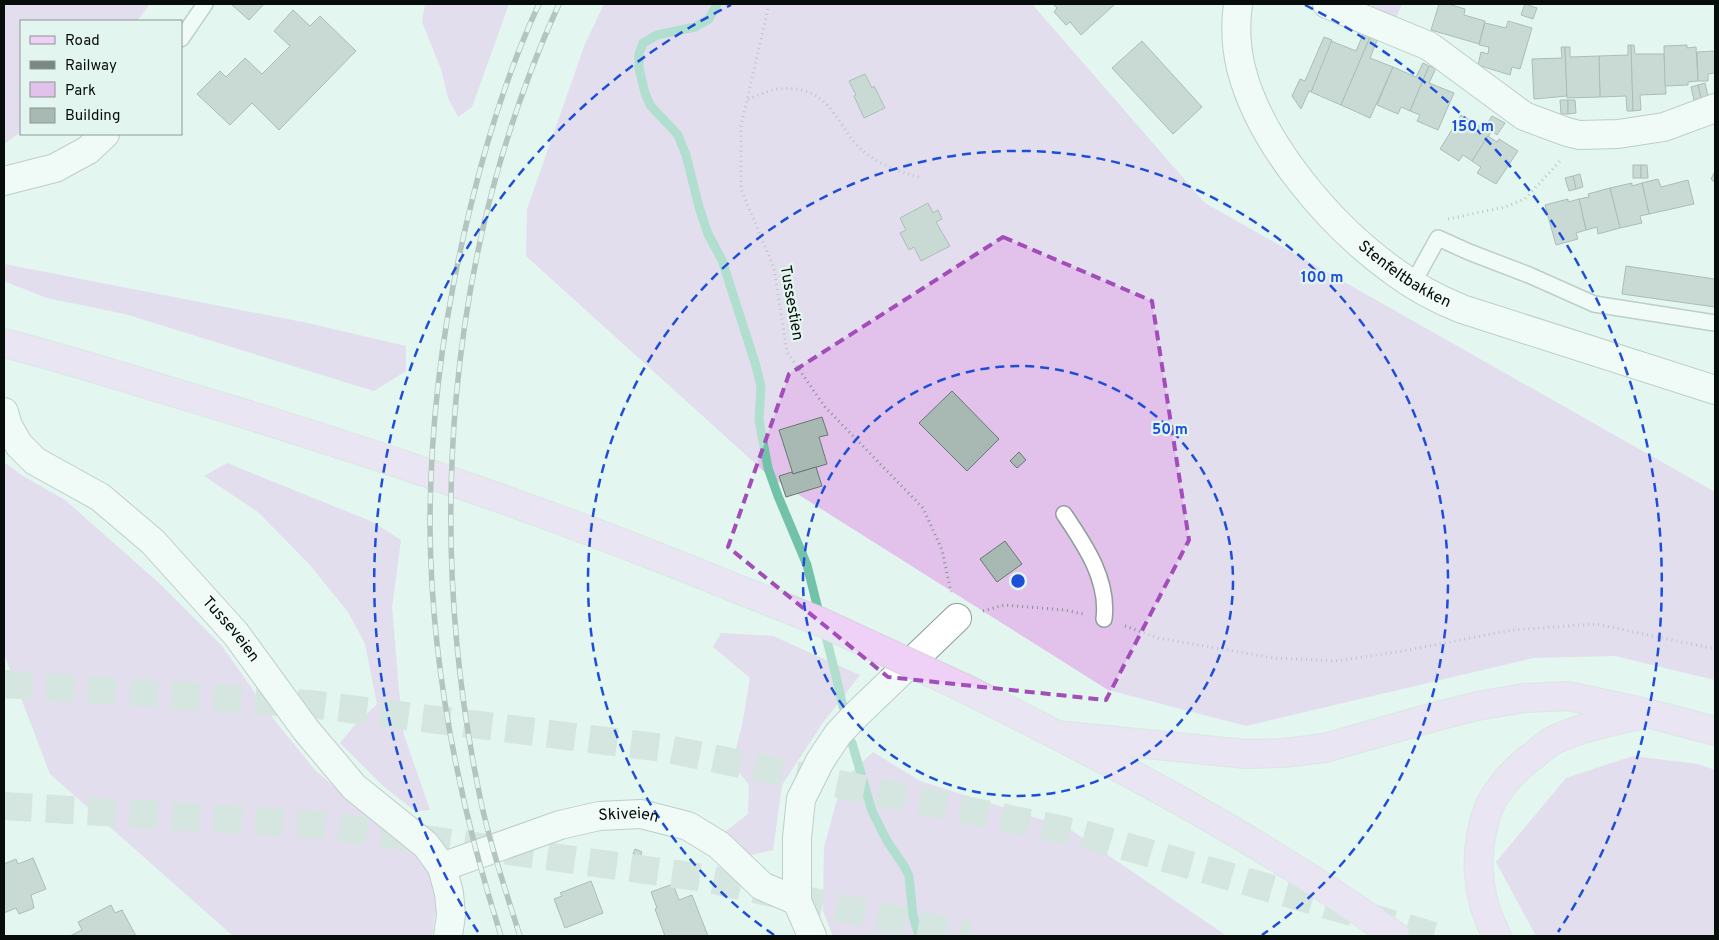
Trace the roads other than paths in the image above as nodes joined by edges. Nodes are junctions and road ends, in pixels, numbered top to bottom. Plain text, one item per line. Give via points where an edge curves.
1 (205, 4) edge
2 (1238, 4) edge
3 (1327, 4) edge
4 (182, 38) edge
5 (1715, 108) edge
6 (104, 135) edge
7 (4, 181) edge
8 (1412, 284) junction
9 (1715, 322) edge
10 (4, 343) edge
11 (1715, 390) edge
12 (6, 419) edge
13 (1064, 514) dead end
14 (957, 618) road end
15 (1104, 619) road end
16 (1647, 714) junction
17 (1715, 731) edge
18 (1057, 735) junction
19 (442, 867) junction
20 (797, 901) junction
21 (448, 936) edge
22 (812, 936) edge
23 (1396, 936) edge
24 (1497, 936) edge

1 - 4 lane
2 - 8 street, Stenfeltbakken via 1236,33 1241,67 1274,141 1333,218 1372,255
3 - 5 street via 1429,46 1524,116 1579,135 1618,134 1664,126
6 - 7 street via 88,150 55,168
8 - 9 lane via 1438,238 1594,304
8 - 11 street, Stenfeltbakken via 1438,299 1483,317
10 - 18 main road, bridge via 248,414 578,525 821,622
12 - 19 street, Tusseveien via 19,445 35,461 100,497 153,542 236,634 306,730 354,787 426,845
13 - 15 lane via 1084,543 1104,589
14 - 20 street via 854,717 820,761 802,799 797,838
16 - 17 main road
16 - 18 main road via 1568,696 1524,698 1477,706 1326,748 1284,754 1245,754
16 - 24 main road via 1578,730 1551,742 1505,782 1488,809 1480,840 1478,877 1485,908
18 - 23 main road via 1136,776 1318,882
19 - 20 street, Skiveien via 560,825 600,816 642,814 688,826 720,846 762,886
19 - 21 street via 451,915
20 - 22 street

